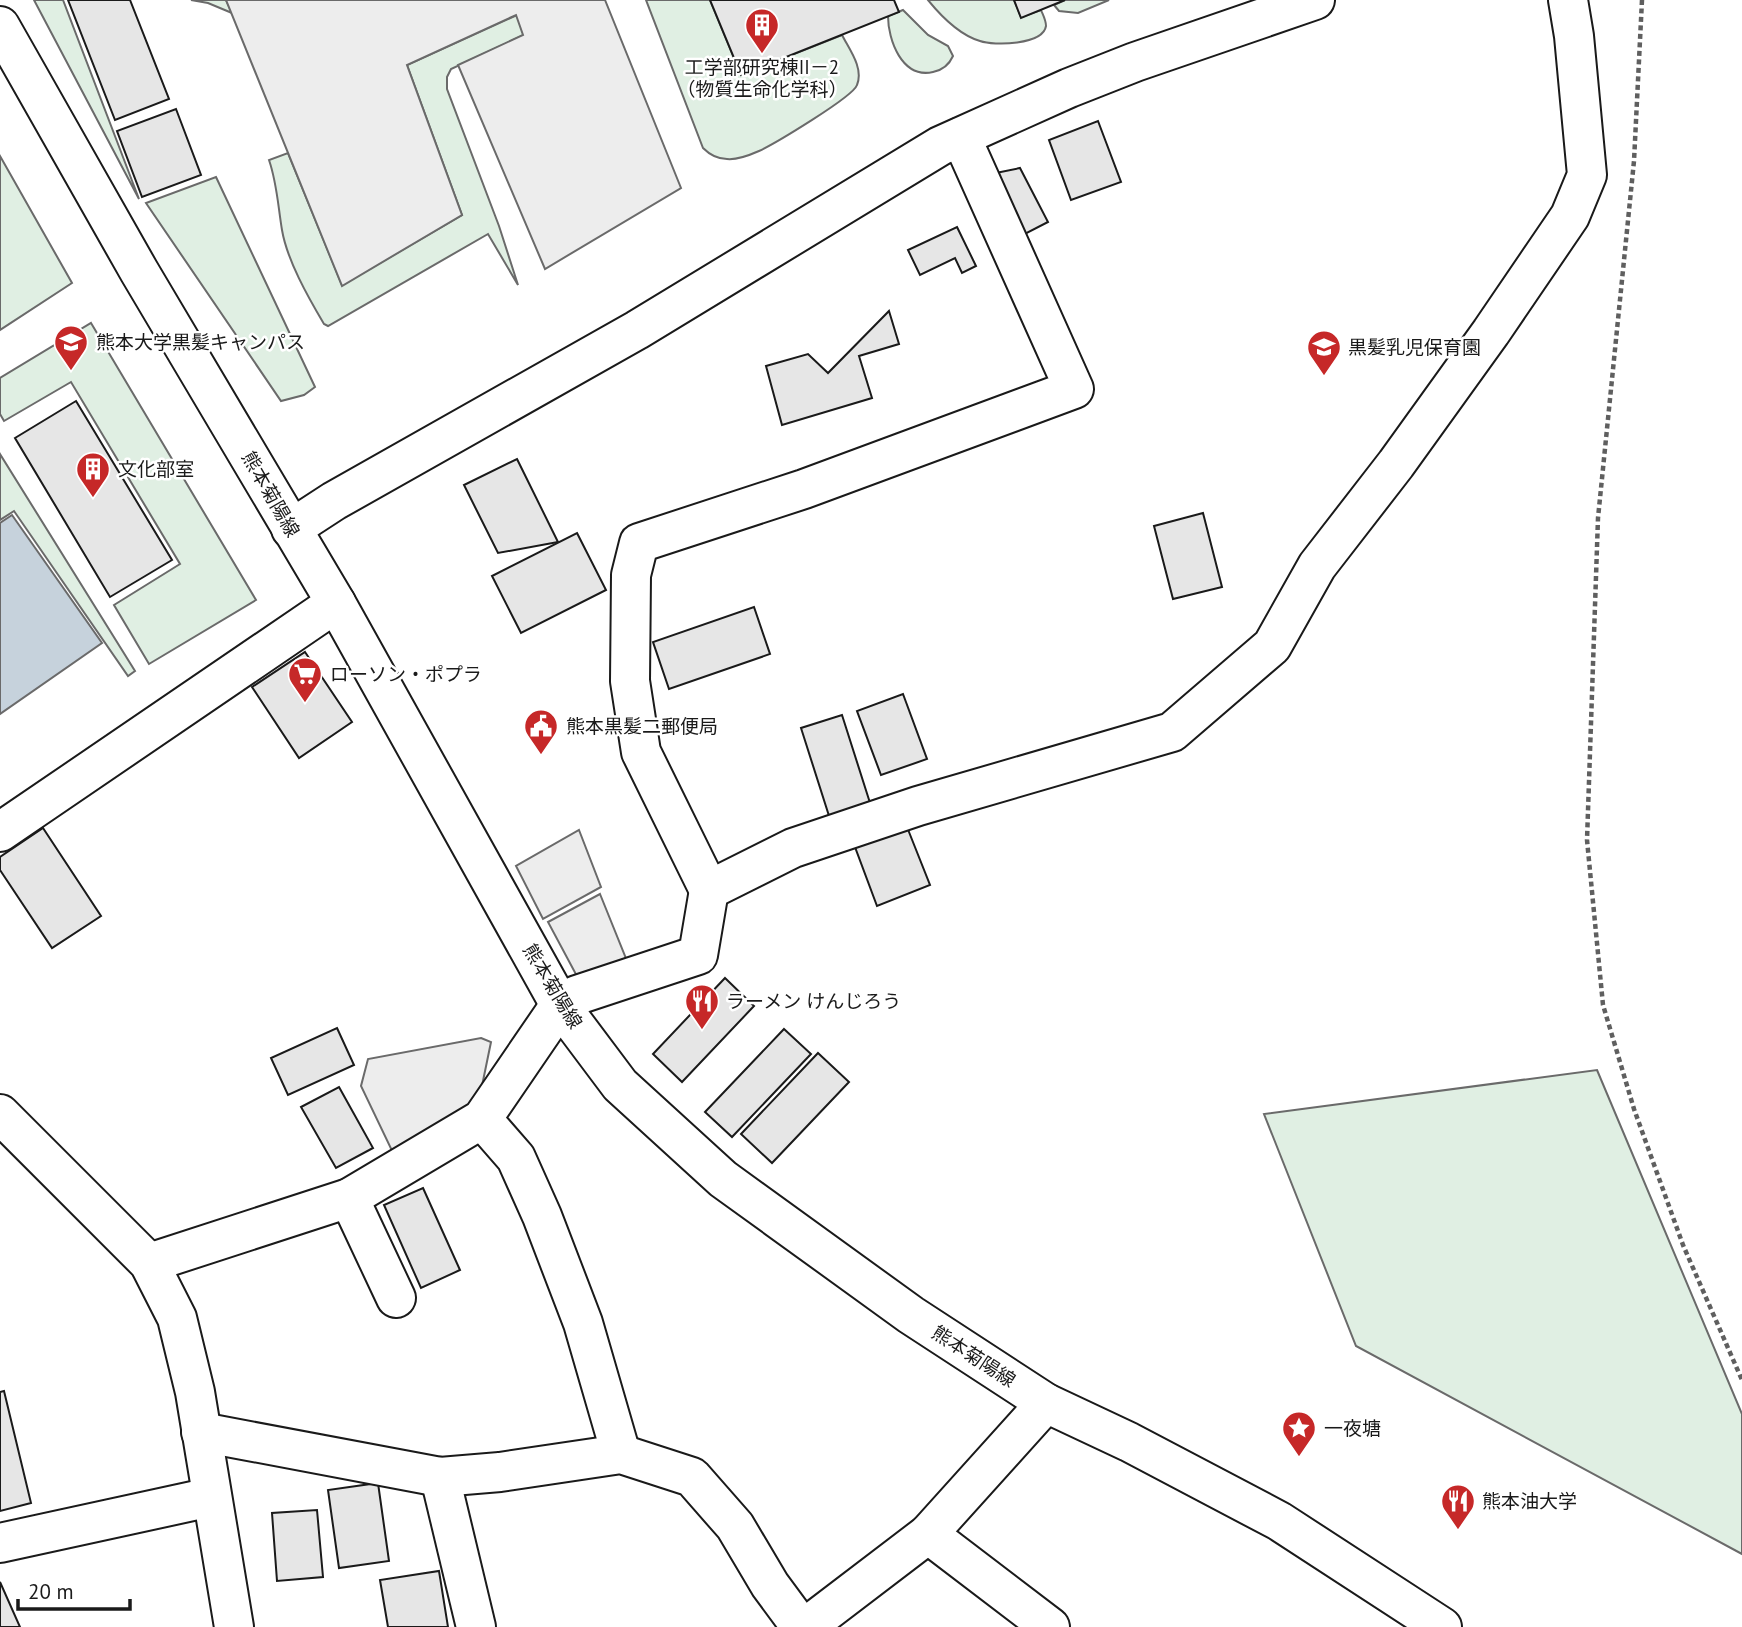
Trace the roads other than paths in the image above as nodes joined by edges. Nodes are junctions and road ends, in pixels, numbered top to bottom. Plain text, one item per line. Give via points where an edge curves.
1 (1315, 0) edge
2 (1568, 0) edge
3 (0, 26) edge
4 (961, 137) junction
5 (291, 529) junction
6 (336, 603) junction
7 (0, 832) edge
8 (709, 890) junction
9 (560, 1005) junction
10 (0, 1114) edge
11 (482, 1119) junction
12 (349, 1198) junction
13 (149, 1263) junction
14 (396, 1298) dead end
15 (1046, 1403) junction
16 (201, 1432) junction
17 (621, 1454) junction
18 (440, 1477) junction
19 (211, 1497) junction
20 (928, 1534) junction
21 (0, 1543) edge
22 (234, 1627) edge
23 (476, 1627) edge
24 (803, 1627) edge
25 (1050, 1627) edge
26 (1442, 1627) edge

1 - 4 street via 1135,62
2 - 8 street via 1587,175 1570,216 1396,464 1317,566 1272,646 1172,732 918,806 793,848
3 - 5 street, 熊本菊陽線
4 - 5 street
4 - 8 street via 1074,389 804,489 639,543 631,575 629,681 641,752
5 - 6 street, 熊本菊陽線
6 - 7 street
6 - 9 street, 熊本菊陽線
8 - 9 street via 698,955 577,995
9 - 11 street
9 - 15 street, 熊本菊陽線 via 620,1085 723,1179 911,1315
10 - 13 street
11 - 12 street
11 - 17 street via 516,1158 542,1216 583,1323
12 - 13 street
12 - 14 street
13 - 16 street via 177,1318
15 - 20 street
15 - 26 street, 熊本菊陽線 via 1279,1521
16 - 18 street
16 - 19 street
17 - 18 street
17 - 24 street via 692,1477 735,1526 770,1585
18 - 23 street
19 - 21 street
19 - 22 street
20 - 24 street
20 - 25 street

